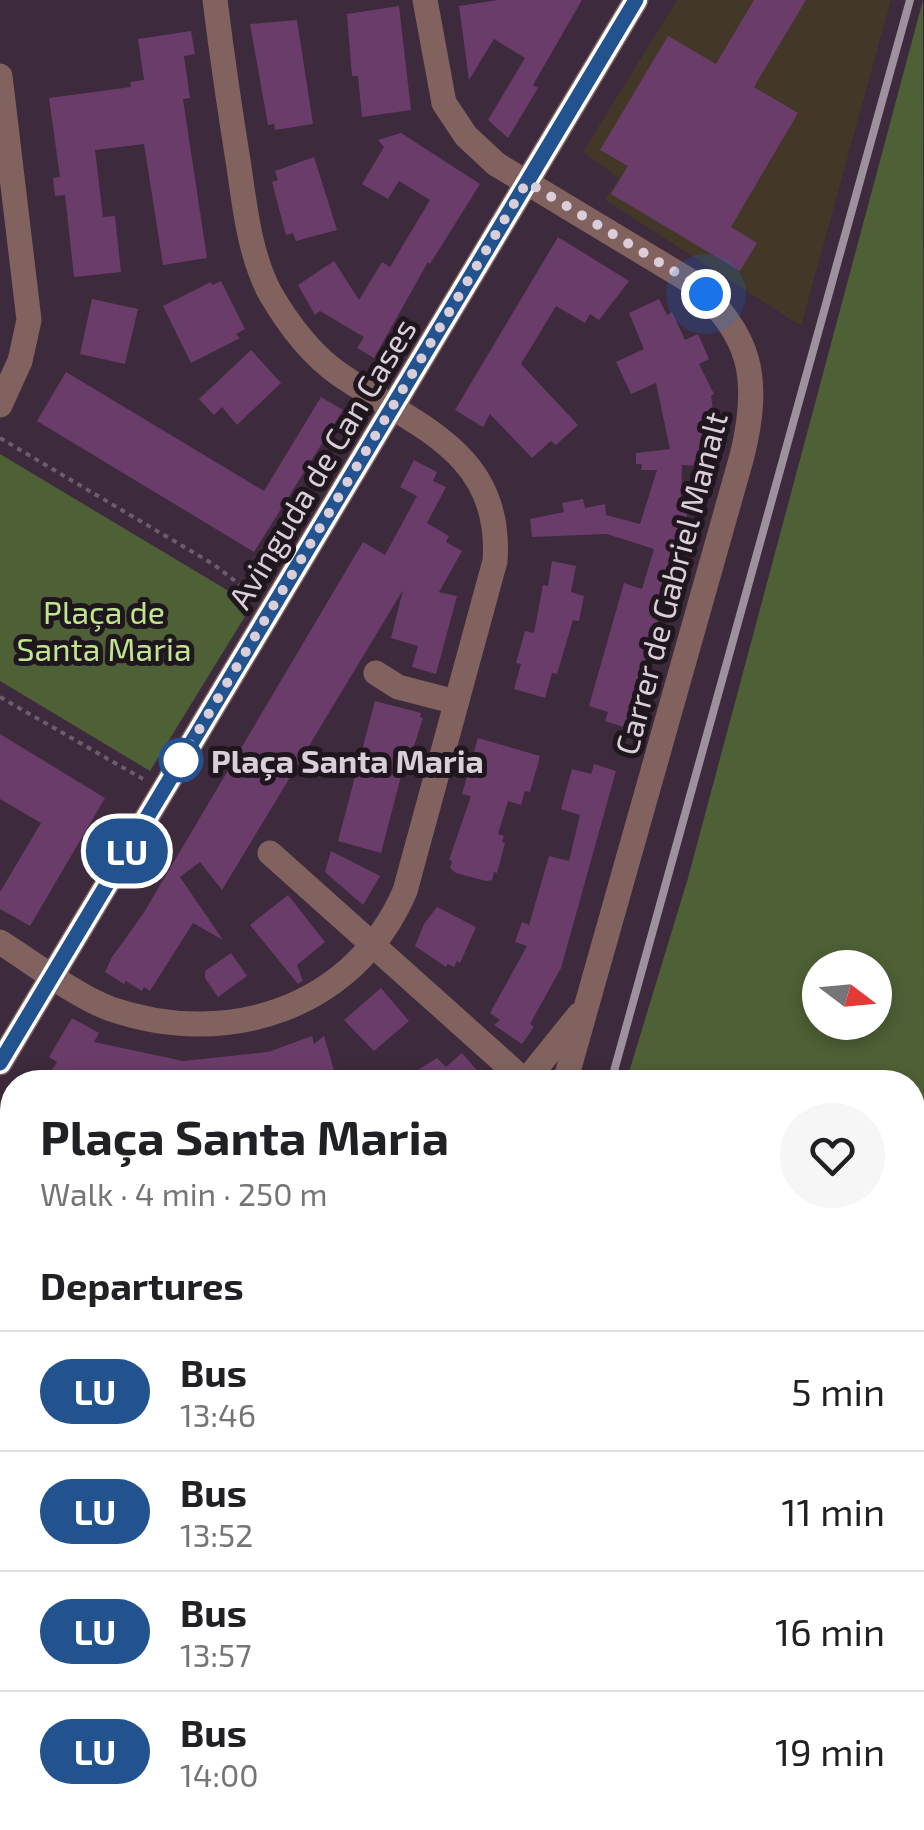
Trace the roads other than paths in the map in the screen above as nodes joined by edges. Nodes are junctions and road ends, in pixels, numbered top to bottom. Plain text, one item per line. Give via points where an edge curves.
1 (215, 0) edge
2 (424, 0) edge
3 (636, 0) edge
4 (0, 76) edge
5 (527, 182) junction
6 (0, 405) edge
7 (394, 405) junction
8 (376, 673) dead end
9 (456, 702) junction
10 (270, 853) dead end
11 (0, 942) edge
12 (372, 943) junction
13 (53, 974) junction
14 (588, 1002) junction
15 (0, 1063) edge
16 (513, 1070) edge
17 (535, 1070) edge
18 (569, 1070) edge

1 - 7 street via 249,234 268,288 295,335 337,373
2 - 5 street, Carrer de Gabriel Manalt via 444,103 466,136
3 - 5 street, Avinguda de Can Cases
4 - 6 street via 29,320
5 - 7 street, Avinguda de Can Cases
5 - 14 street, Carrer de Gabriel Manalt via 706,294 742,345 752,391 752,416
7 - 9 street via 450,444 488,506 493,528 494,561
7 - 13 street, Avinguda de Can Cases
8 - 9 street via 398,687
9 - 12 street via 405,891
10 - 12 street
11 - 13 street
12 - 13 street via 309,998 238,1023 152,1020 107,1008
12 - 16 street
13 - 15 street, Avinguda de Can Cases
14 - 17 street, Carrer de Gabriel Manalt
14 - 18 street

